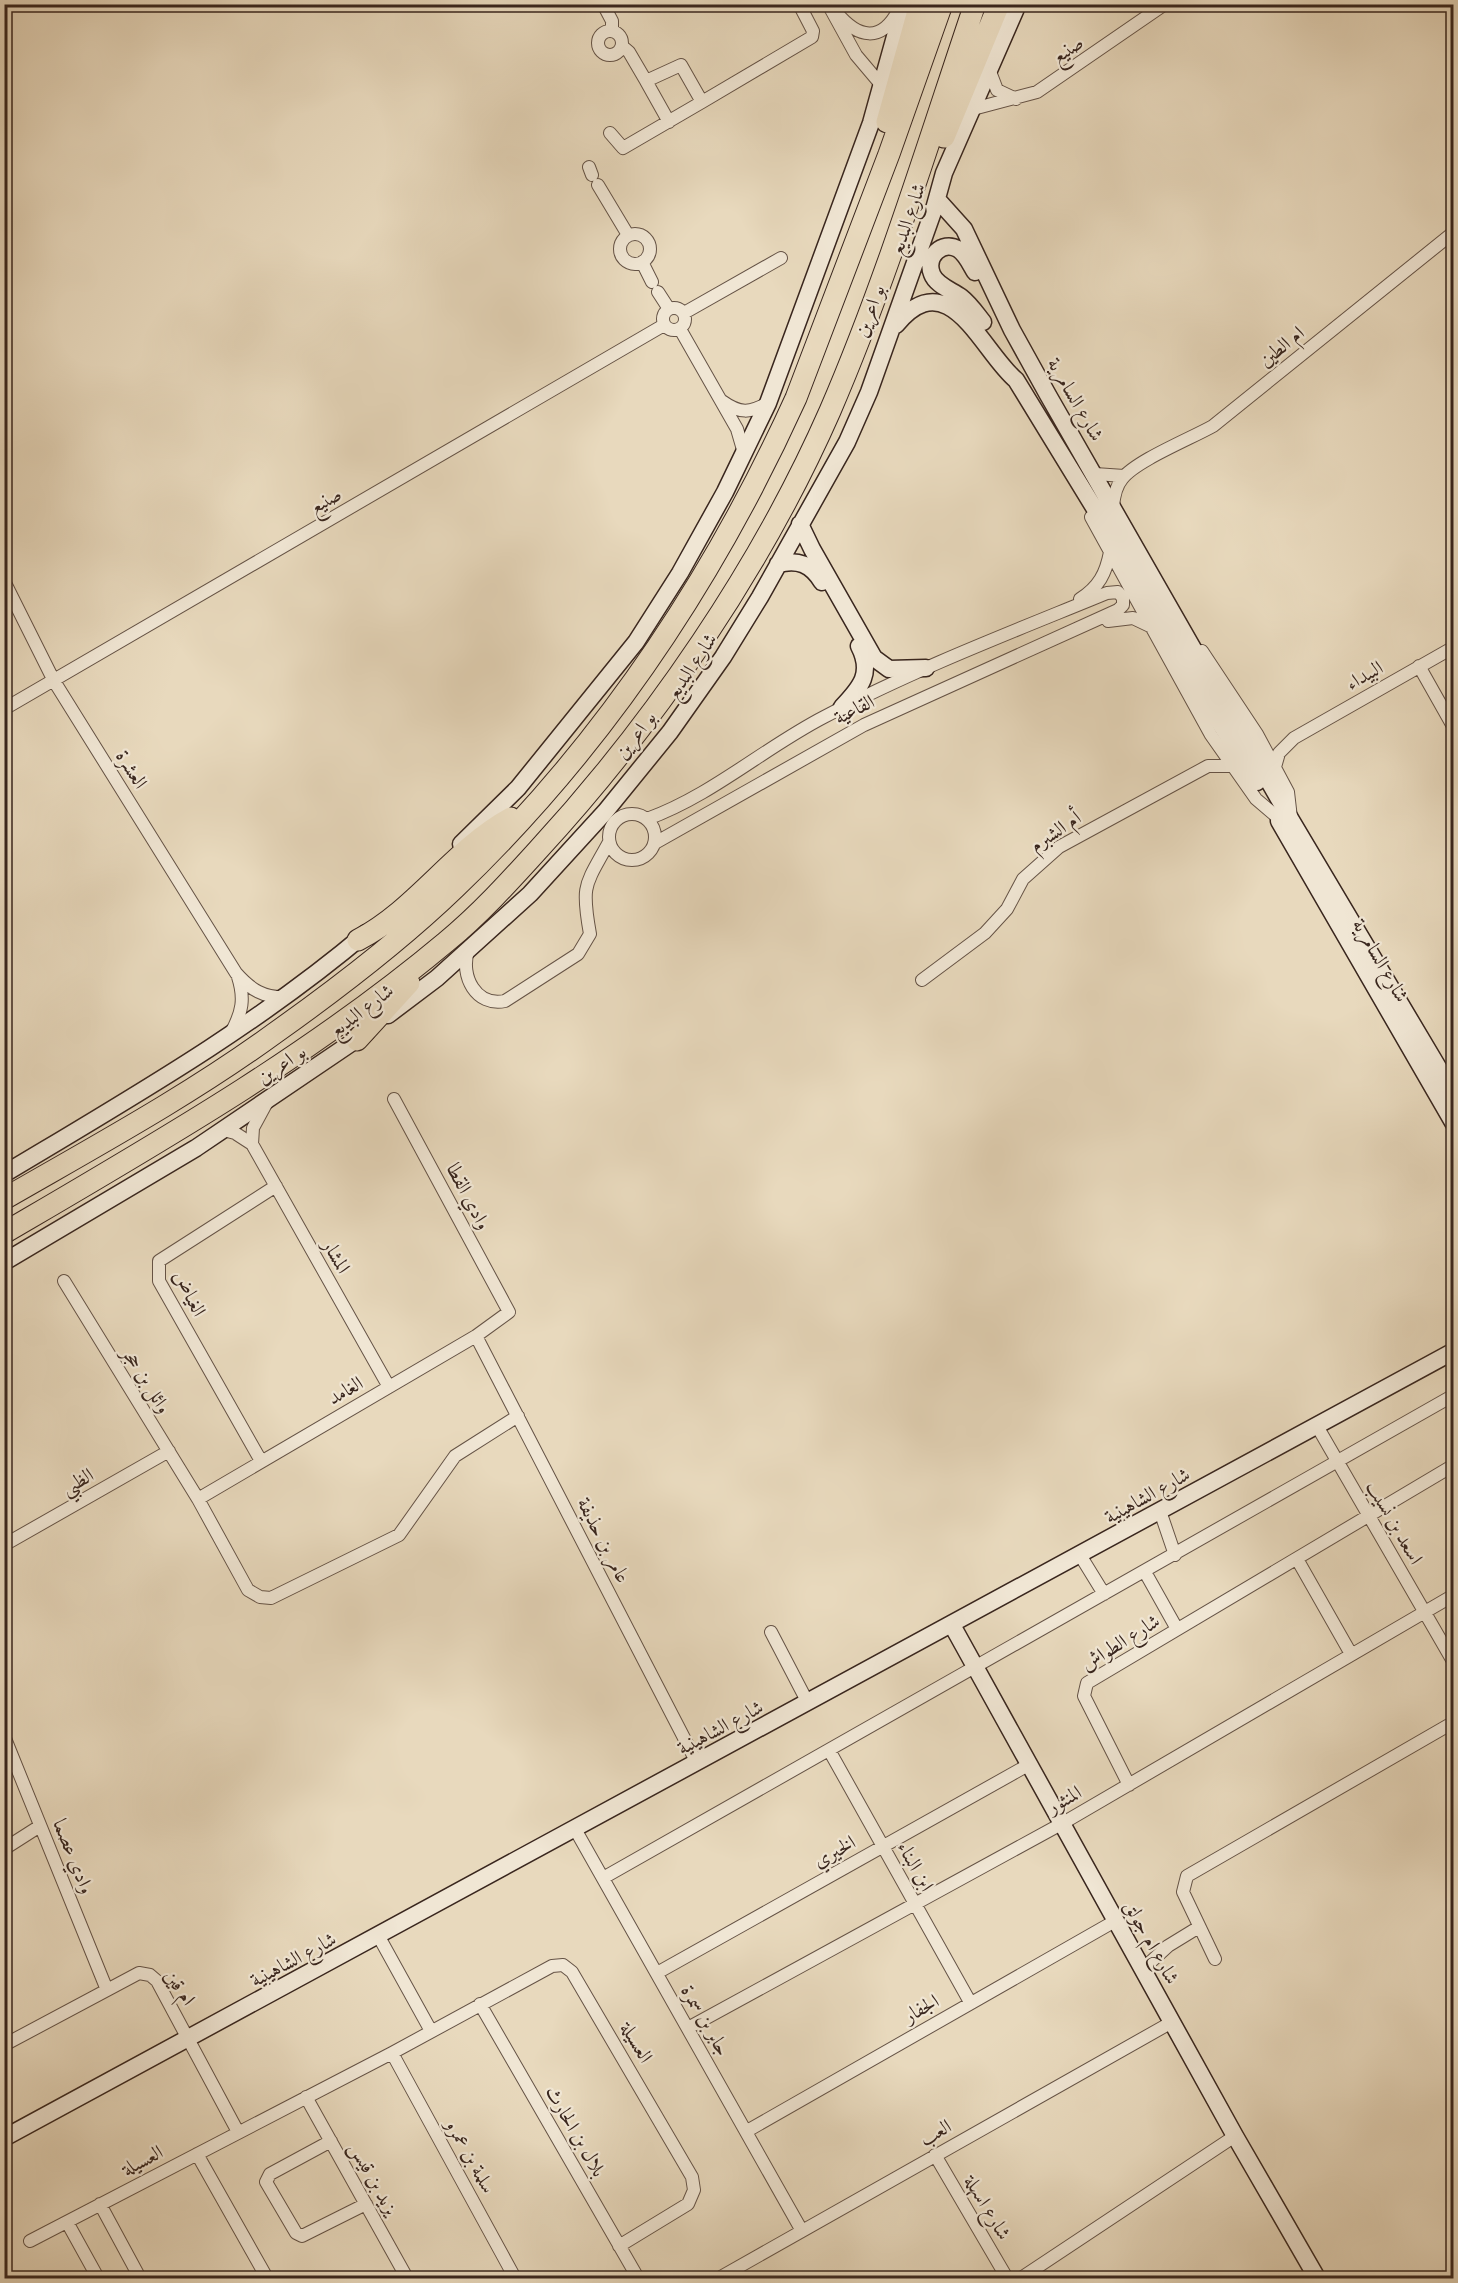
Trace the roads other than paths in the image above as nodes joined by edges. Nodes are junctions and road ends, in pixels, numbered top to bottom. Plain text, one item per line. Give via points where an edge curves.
1 (603, 4) edge
2 (799, 4) edge
3 (829, 4) edge
4 (903, 4) edge
5 (920, 4) edge
6 (942, 4) edge
7 (975, 4) edge
8 (999, 4) edge
9 (1018, 4) edge
10 (1165, 4) edge
11 (612, 31) junction
12 (622, 46) junction
13 (989, 69) junction
14 (646, 81) junction
15 (883, 87) junction
16 (1018, 99) junction
17 (702, 102) junction
18 (973, 109) junction
19 (669, 122) junction
20 (610, 133) dead end
21 (593, 176) dead end
22 (915, 183) junction
23 (878, 185) junction
24 (937, 200) junction
25 (1454, 231) edge
26 (628, 236) junction
27 (781, 258) dead end
28 (642, 262) junction
29 (669, 309) junction
30 (684, 313) junction
31 (664, 325) junction
32 (680, 329) junction
33 (1012, 330) junction
34 (891, 332) junction
35 (1016, 380) junction
36 (719, 398) junction
37 (768, 403) junction
38 (1037, 415) junction
39 (744, 453) junction
40 (1095, 474) junction
41 (1124, 476) junction
42 (1113, 506) junction
43 (800, 524) junction
44 (1110, 552) junction
45 (778, 564) junction
46 (4, 581) edge
47 (1056, 614) junction
48 (1179, 622) junction
49 (1154, 628) junction
50 (1081, 629) junction
51 (1454, 647) edge
52 (1419, 666) junction
53 (926, 668) junction
54 (54, 681) junction
55 (842, 707) junction
56 (4, 709) edge
57 (1454, 728) edge
58 (1294, 738) junction
59 (1260, 739) junction
60 (1217, 744) junction
61 (1208, 766) junction
62 (1232, 766) junction
63 (1275, 767) junction
64 (530, 809) junction
65 (1284, 818) junction
66 (647, 819) junction
67 (609, 842) junction
68 (655, 843) junction
69 (620, 858) junction
70 (593, 870) junction
71 (1346, 927) junction
72 (358, 940) junction
73 (449, 940) junction
74 (468, 950) junction
75 (236, 973) junction
76 (437, 978) junction
77 (466, 978) junction
78 (922, 980) dead end
79 (287, 997) junction
80 (230, 1036) junction
81 (357, 1040) junction
82 (1454, 1094) edge
83 (394, 1099) dead end
84 (269, 1100) junction
85 (1454, 1124) edge
86 (223, 1130) junction
87 (252, 1144) junction
88 (4, 1174) edge
89 (276, 1186) junction
90 (4, 1199) edge
91 (4, 1233) edge
92 (4, 1262) edge
93 (64, 1281) dead end
94 (509, 1312) joint
95 (476, 1336) junction
96 (1454, 1351) edge
97 (389, 1386) junction
98 (1454, 1395) edge
99 (518, 1416) junction
100 (1317, 1426) junction
101 (169, 1451) junction
102 (261, 1461) junction
103 (1339, 1462) junction
104 (1454, 1465) edge
105 (198, 1499) junction
106 (1160, 1511) junction
107 (1369, 1515) junction
108 (4, 1545) edge
109 (1080, 1555) junction
110 (1175, 1555) junction
111 (1297, 1559) junction
112 (1145, 1572) junction
113 (1104, 1594) junction
114 (1454, 1595) edge
115 (1424, 1612) junction
116 (952, 1625) junction
117 (1177, 1629) junction
118 (771, 1632) dead end
119 (1352, 1654) junction
120 (1454, 1663) edge
121 (976, 1668) junction
122 (808, 1702) junction
123 (1454, 1722) edge
124 (4, 1736) edge
125 (829, 1750) junction
126 (698, 1763) junction
127 (1030, 1764) junction
128 (1128, 1785) junction
129 (1062, 1823) junction
130 (40, 1826) junction
131 (575, 1829) junction
132 (882, 1846) junction
133 (4, 1849) edge
134 (603, 1878) junction
135 (915, 1904) junction
136 (1115, 1921) junction
137 (1199, 1927) junction
138 (379, 1937) junction
139 (1215, 1959) dead end
140 (1139, 1963) junction
141 (657, 1973) junction
142 (107, 1990) junction
143 (970, 2002) junction
144 (480, 2004) junction
145 (1172, 2022) junction
146 (688, 2028) junction
147 (431, 2031) junction
148 (190, 2039) junction
149 (4, 2045) edge
150 (392, 2053) junction
151 (306, 2097) junction
152 (747, 2131) junction
153 (238, 2132) junction
154 (1235, 2136) junction
155 (4, 2138) edge
156 (331, 2141) junction
157 (197, 2154) junction
158 (935, 2155) junction
159 (100, 2204) junction
160 (366, 2204) junction
161 (67, 2222) junction
162 (802, 2231) junction
163 (30, 2241) dead end
164 (619, 2246) junction
165 (98, 2278) edge
166 (140, 2278) edge
167 (267, 2278) edge
168 (407, 2278) edge
169 (515, 2278) edge
170 (638, 2278) edge
171 (719, 2278) edge
172 (1007, 2278) edge
173 (1020, 2278) edge
174 (1317, 2278) edge

1 - 11 street via 612,21
2 - 17 street via 813,31 812,37
3 - 4 street via 852,29 869,34 888,27
3 - 15 street via 856,55
4 - 15 street
5 - 23 highway via 885,129
6 - 23 highway, بو اعرين
7 - 22 highway, بو اعرين
8 - 22 highway via 940,146
9 - 13 street, شارع البديع
10 - 16 street, صنيع via 1056,81
11 - 12 street via 619,35
11 - 12 street via 599,38 600,50 614,54
12 - 14 street via 630,52
13 - 16 street via 997,90
13 - 18 street, شارع البديع
14 - 17 street via 679,65
14 - 19 street
15 - 37 street
16 - 18 street, صنيع
17 - 19 street
18 - 24 street, شارع البديع via 944,172
19 - 20 street via 623,148
21 - 26 street
22 - 73 highway, بو اعرين via 860,339 828,416 785,504 745,572 655,710 608,772 517,873
23 - 64 highway, بو اعرين via 796,398 712,563 635,681
24 - 33 street, شارع السامرية via 964,229
24 - 34 street, شارع البديع
25 - 41 street, ام الطين via 1213,426
26 - 28 street via 639,235 648,242 649,253
26 - 28 street via 620,246 624,259
27 - 30 street
28 - 29 street
29 - 30 street via 677,308
29 - 31 street via 663,316
30 - 32 street via 685,322
31 - 32 street via 670,330
31 - 54 street, صنيع
32 - 36 street
33 - 35 street via 996,311 961,251 948,246 935,252 930,264 933,277 970,305
33 - 40 street, شارع السامرية
34 - 35 street, شارع السامرية via 919,306 945,305 963,315
34 - 43 street, شارع البديع via 851,432
35 - 38 street, شارع السامرية
36 - 37 street via 742,412
36 - 39 street via 739,434
37 - 39 street
38 - 44 street, شارع السامرية via 1044,436
38 - 65 street, شارع السامرية
39 - 72 street via 674,583 636,642 564,733 518,788
40 - 41 street
40 - 42 street, شارع السامرية
41 - 42 street
42 - 48 street, شارع السامرية
43 - 45 street, شارع البديع
43 - 53 street via 874,658 889,669
44 - 47 street, القاعية via 1098,584
44 - 49 street, شارع السامرية
45 - 55 street via 799,562 813,568 861,650 865,681
45 - 74 street, شارع البديع via 723,657 670,732 546,877
46 - 54 street, العشرة
47 - 50 street, القاعية via 1111,591 1122,594 1121,608
47 - 53 street, القاعية
48 - 59 street, شارع السامرية
48 - 65 street, شارع السامرية
49 - 50 street, القاعية via 1140,620 1120,618
49 - 60 street, شارع السامرية
50 - 68 street, القاعية via 864,725
51 - 52 street, البيداء
52 - 57 street
52 - 58 street, البيداء
53 - 55 street, القاعية
54 - 56 street, صنيع
54 - 75 street, العشرة
55 - 66 street, القاعية via 674,809
58 - 59 street, البيداء via 1272,742
58 - 63 street, البيداء via 1282,749
59 - 63 street, شارع السامرية
60 - 61 street
60 - 62 street, شارع السامرية
61 - 62 street, أم الشبرم
61 - 78 street, أم الشبرم via 1059,847 1023,879 1007,909 985,933
62 - 65 street, شارع السامرية via 1262,806
63 - 65 street, شارع السامرية via 1290,796
64 - 72 highway via 491,831 386,922
64 - 90 highway, بو اعرين via 453,890 330,993 174,1100
65 - 71 street, شارع السامرية
66 - 67 street via 639,814 620,817 613,823
66 - 68 street via 653,826
67 - 69 street
67 - 70 street
68 - 69 street via 641,859
69 - 70 street
70 - 77 street via 585,885 584,898 590,934 578,954 505,1001 483,999
71 - 82 street, شارع السامرية
71 - 85 street, شارع السامرية
72 - 79 street
73 - 81 highway
73 - 91 highway, بو اعرين via 253,1083
74 - 76 street, شارع البديع
74 - 77 street
75 - 79 street, العشرة via 248,987 264,995
75 - 80 street, العشرة via 243,992 242,1011
76 - 77 street
76 - 81 street, شارع البديع
79 - 80 street
80 - 88 street
81 - 84 street, شارع البديع
83 - 94 street, وادي القطا
84 - 86 street, شارع البديع
84 - 87 street via 253,1128
86 - 87 street
86 - 92 street, شارع البديع
87 - 89 street, المشار
89 - 97 street, المشار
89 - 102 street, الغياض via 159,1261 157,1267 159,1281
93 - 101 street, وائل بن حجر
94 - 95 street, الغامد
95 - 97 street, الغامد
95 - 99 street, عامر بن حذيفة
96 - 100 street, شارع الشاهينية
97 - 102 street, الغامد
98 - 103 street
99 - 105 street, وائل بن حجر via 455,1456 399,1535 271,1598 248,1590
99 - 126 street, عامر بن حذيفة
100 - 103 street, اسعد بن نسيب
100 - 106 street, شارع الشاهينية
101 - 105 street, وائل بن حجر
101 - 108 street, الظبي
102 - 105 street, الغامد
103 - 107 street, اسعد بن نسيب
103 - 110 street
104 - 107 street, شارع الطواش
106 - 109 street, شارع الشاهينية
106 - 110 street
107 - 111 street, شارع الطواش
107 - 115 street, اسعد بن نسيب
109 - 113 street
109 - 116 street, شارع الشاهينية
110 - 112 street
111 - 117 street, شارع الطواش
111 - 119 street
112 - 113 street
112 - 117 street, شارع الطواش
113 - 121 street
114 - 115 street, المنثور
115 - 119 street, المنثور
115 - 120 street, اسعد بن نسيب
116 - 121 street, شارع ام جولق
116 - 122 street, شارع الشاهينية
117 - 128 street, شارع الطواش via 1094,1678 1083,1690
118 - 122 street
119 - 128 street, المنثور
121 - 125 street
121 - 127 street, شارع ام جولق
122 - 126 street, شارع الشاهينية
123 - 137 street via 1192,1873 1184,1881 1183,1892
124 - 130 street, وادي عصما
125 - 132 street, ابن البناء
125 - 134 street
126 - 131 street, شارع الشاهينية
127 - 129 street, شارع ام جولق
127 - 132 street, الخيري
128 - 129 street, المنثور
129 - 135 street, المنثور
129 - 136 street, شارع ام جولق
130 - 133 street
130 - 142 street, وادي عصما
131 - 134 street, جابر بن سمرة
131 - 138 street, شارع الشاهينية
132 - 135 street, ابن البناء
132 - 141 street, الخيري
134 - 141 street, جابر بن سمرة
135 - 143 street, ابن البناء
135 - 146 street, المنثور
136 - 140 street, شارع ام جولق
136 - 143 street, الجفار
137 - 139 street
137 - 140 street
138 - 147 street
138 - 148 street, شارع الشاهينية
140 - 145 street, شارع ام جولق
141 - 146 street, جابر بن سمرة
142 - 148 street, ام قين via 139,1973 150,1975
142 - 149 street, ام قين
143 - 152 street, الجفار
144 - 147 street, العسيلة
144 - 164 street, بلال بن الحارث
144 - 164 street, العسيلة via 552,1966 563,1965 572,1972 645,2095 692,2177 694,2190 688,2204
145 - 154 street, شارع ام جولق
145 - 158 street, العب
146 - 152 street, جابر بن سمرة
147 - 150 street, العسيلة
148 - 153 street, ام قين
148 - 155 street, شارع الشاهينية
150 - 151 street, العسيلة
150 - 169 street, سلمة بن عمرو
151 - 153 street, العسيلة
151 - 156 street, يزيد بن قيس
152 - 162 street, جابر بن سمرة
153 - 157 street, العسيلة
154 - 173 street
154 - 174 street, شارع ام جولق
156 - 160 street, يزيد بن قيس
156 - 160 street via 270,2174 266,2182 296,2233 302,2236
157 - 159 street, العسيلة
157 - 167 street
158 - 162 street, العب
158 - 172 street, شارع اسهلة
159 - 161 street, العسيلة
159 - 166 street
160 - 168 street, يزيد بن قيس
161 - 163 street, العسيلة
161 - 165 street
162 - 171 street, العب
164 - 170 street, بلال بن الحارث

